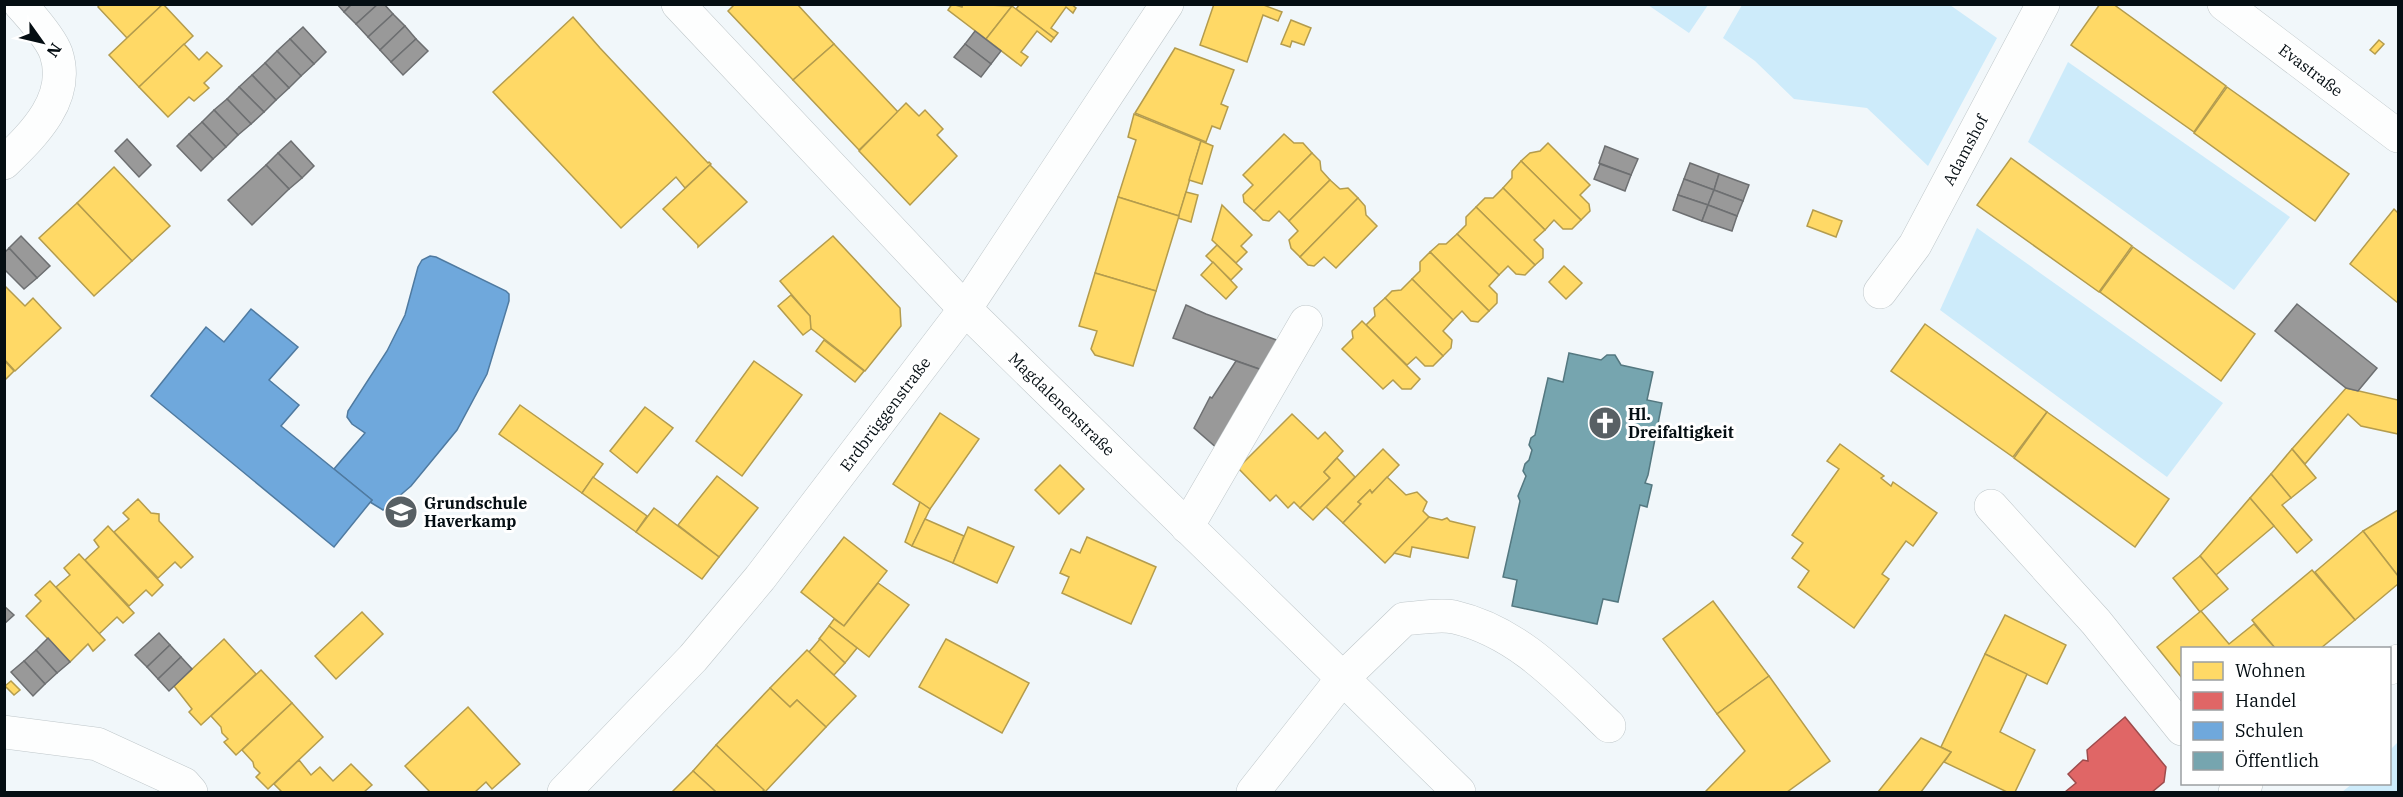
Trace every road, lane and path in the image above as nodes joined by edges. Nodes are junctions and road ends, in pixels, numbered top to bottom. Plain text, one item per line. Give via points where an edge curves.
1 (20, 4) edge
2 (678, 4) edge
3 (1167, 4) edge
4 (2043, 4) edge
5 (2224, 4) edge
6 (2398, 136) edge
7 (4, 163) edge
8 (1880, 292) dead end
9 (965, 309) junction
10 (1306, 322) dead end
11 (1991, 506) dead end
12 (1187, 527) junction
13 (1342, 679) junction
14 (1609, 726) dead end
15 (2181, 728) edge
16 (4, 732) edge
17 (191, 792) edge
18 (564, 792) edge
19 (1254, 792) edge
20 (1459, 792) edge

1 - 7 street via 55,51 60,80 54,103 42,121
2 - 9 street, Magdalenenstraße
3 - 9 street, Erdbrüggenstraße
4 - 8 street, Adamshof via 1915,245
5 - 6 street, Evastraße
9 - 12 street, Magdalenenstraße
9 - 18 street, Erdbrüggenstraße via 760,578 693,658
10 - 12 street
11 - 15 street via 2096,622
12 - 13 street, Magdalenenstraße
13 - 14 street via 1404,619 1452,616 1495,631 1540,660
13 - 19 street
13 - 20 street, Magdalenenstraße
16 - 17 street via 97,744 184,784

